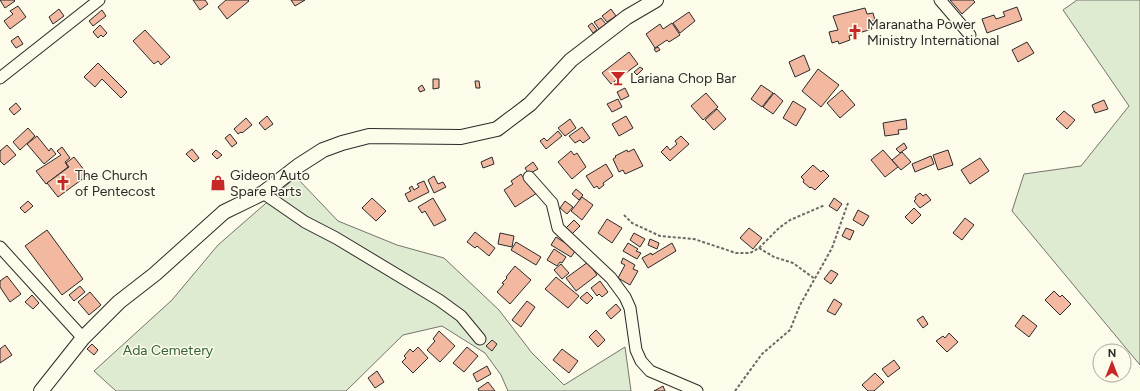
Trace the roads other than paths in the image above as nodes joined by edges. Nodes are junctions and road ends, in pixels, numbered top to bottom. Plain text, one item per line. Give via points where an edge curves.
1 (99, 0) edge
2 (656, 0) edge
3 (940, 0) edge
4 (970, 35) dead end
5 (0, 78) edge
6 (530, 177) dead end
7 (263, 193) junction
8 (0, 247) edge
9 (83, 338) junction
10 (480, 339) dead end
11 (41, 391) edge
12 (697, 391) edge

1 - 5 street
2 - 7 main road via 627,17 571,60 530,104 497,129 461,137 369,136 342,143 323,150
3 - 4 street
6 - 12 street via 552,203 558,228 611,278 625,297 630,308 636,350 641,361 650,371
7 - 9 main road via 224,212 156,274 119,302
7 - 10 street via 305,222 439,300 461,316
8 - 9 street
9 - 11 main road

